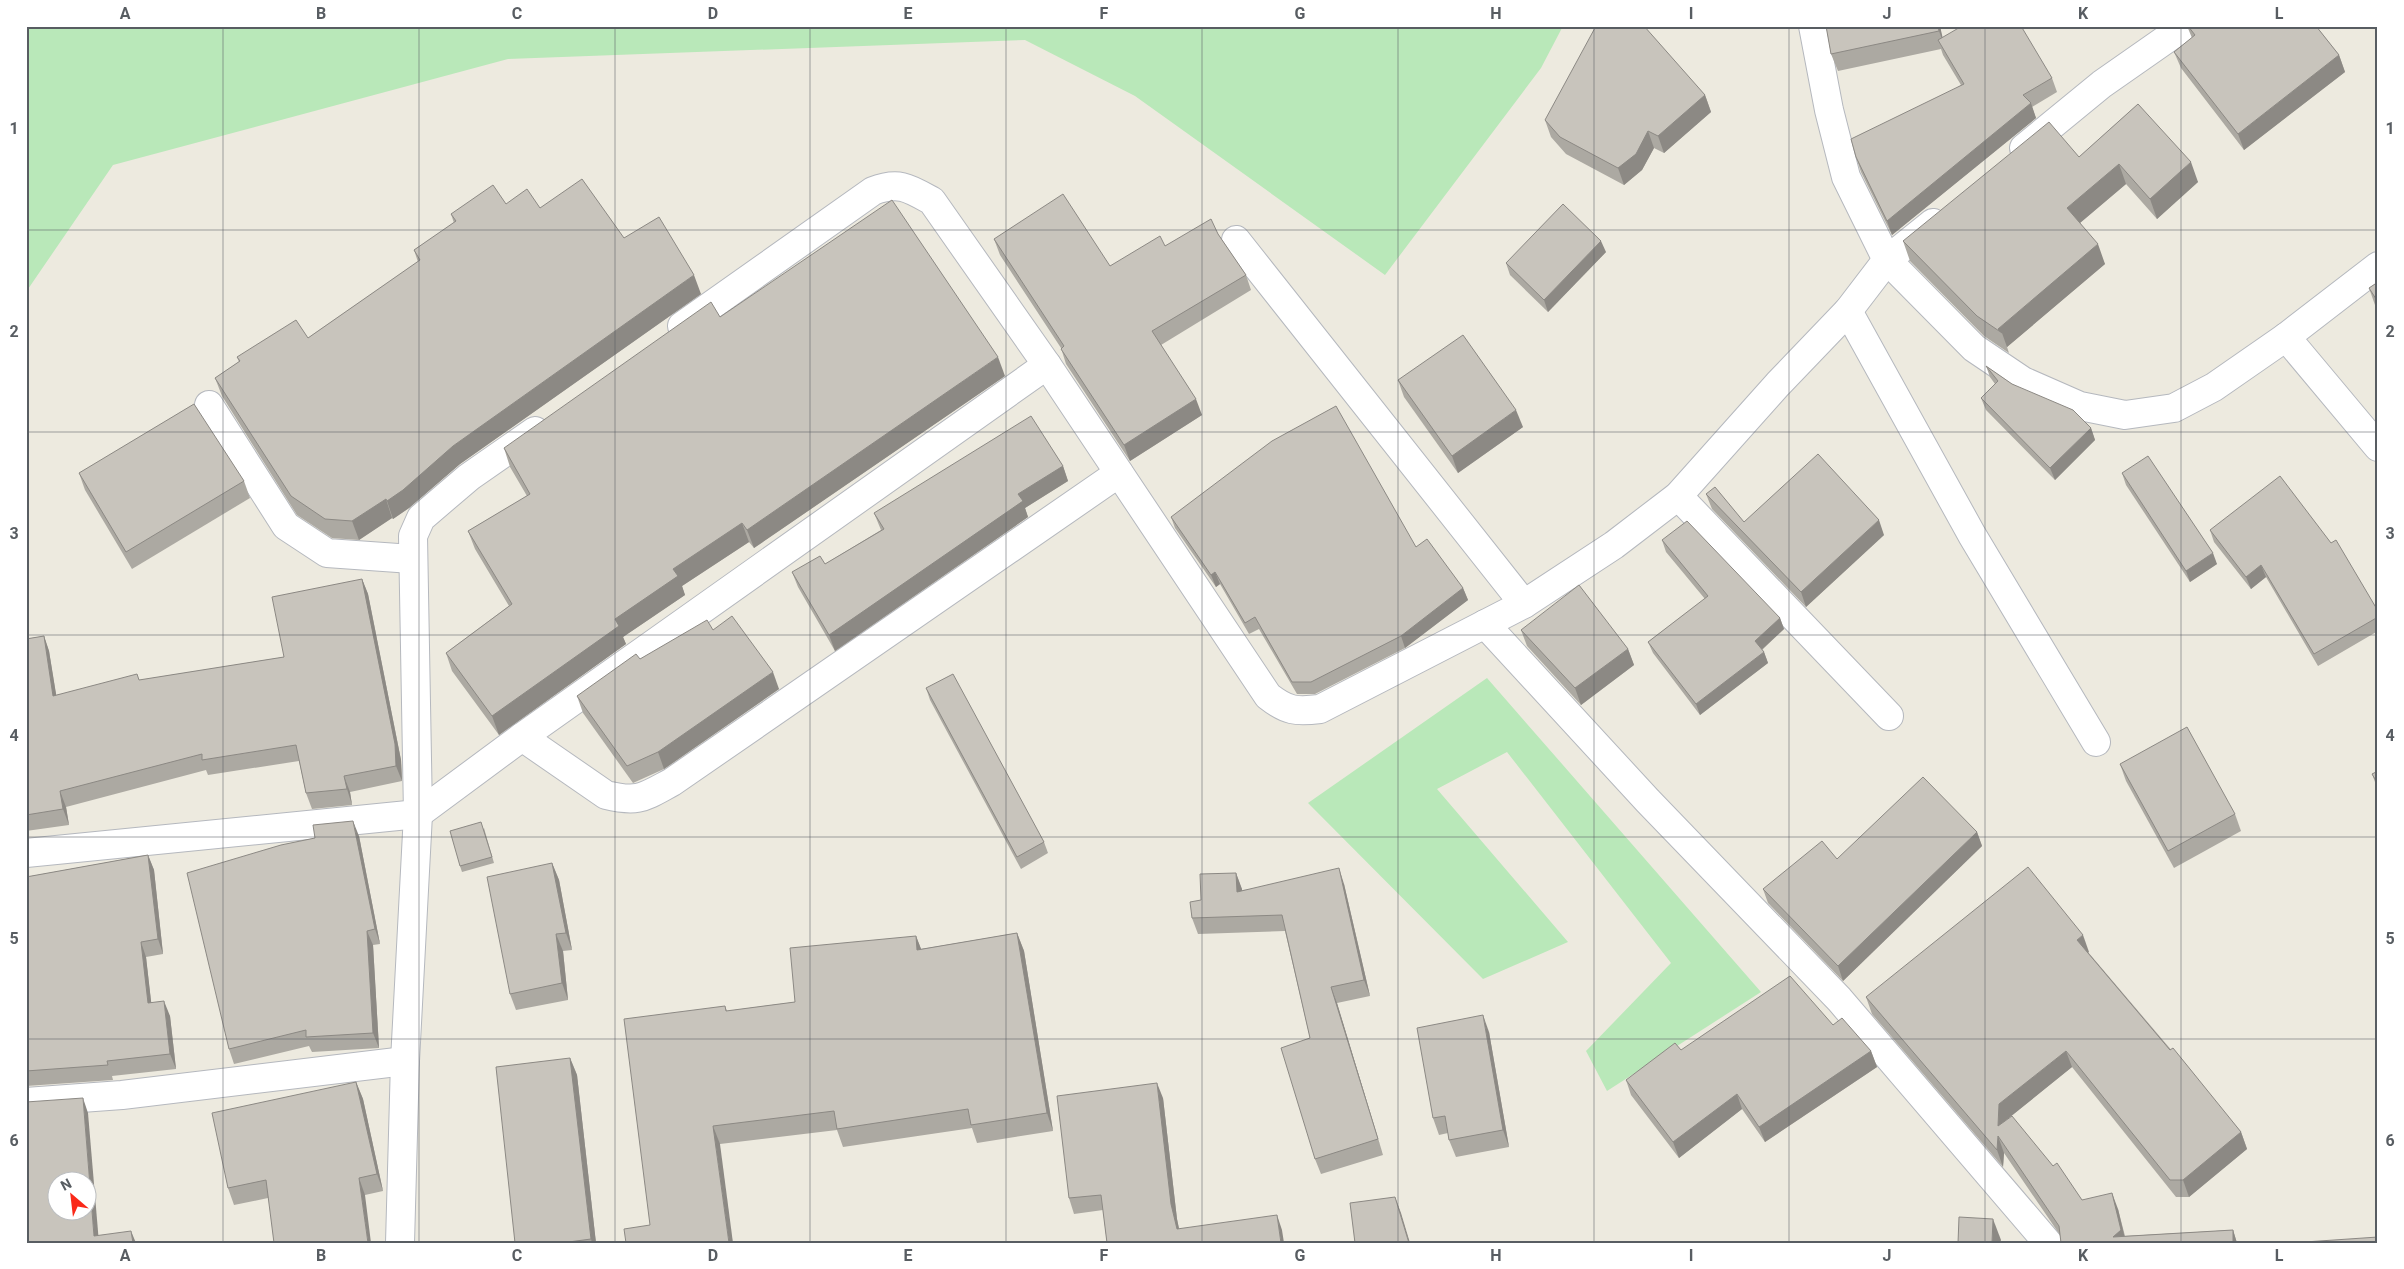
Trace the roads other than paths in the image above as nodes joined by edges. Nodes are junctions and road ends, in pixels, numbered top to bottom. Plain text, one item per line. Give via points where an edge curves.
1 (1813, 26) edge
2 (2177, 29) edge
3 (2002, 166) edge
4 (1948, 210) edge
5 (1236, 240) dead end
6 (1887, 260) junction
7 (2378, 266) edge
8 (1848, 311) junction
9 (2286, 337) junction
10 (663, 340) edge
11 (1047, 365) junction
12 (209, 405) dead end
13 (558, 414) edge
14 (2378, 447) edge
15 (1119, 473) junction
16 (1678, 496) junction
17 (412, 559) junction
18 (1524, 604) junction
19 (1485, 624) junction
20 (1889, 716) dead end
21 (522, 737) junction
22 (2096, 742) dead end
23 (418, 814) junction
24 (26, 852) edge
25 (405, 1061) junction
26 (26, 1102) edge
27 (400, 1243) edge
28 (2048, 1243) edge

1 - 6 street via 1846,177
2 - 3 street via 2102,84
4 - 6 street
5 - 18 street
6 - 8 street
6 - 9 street via 1974,348 2023,381 2080,406 2125,415 2174,408 2214,387
7 - 9 street
8 - 16 street
8 - 22 street via 1972,535
9 - 14 street
10 - 11 street via 873,191 891,184 909,188 932,201
11 - 15 street
11 - 21 street
12 - 17 street via 286,526 327,553
13 - 17 street via 469,477 421,518 413,536
15 - 19 street via 1268,696 1282,707 1298,711 1320,709
15 - 21 street via 672,782 639,800 606,796
16 - 18 street via 1614,545
16 - 20 street
17 - 23 street
18 - 19 street
19 - 28 street via 1648,801 1839,999
21 - 23 street
23 - 24 street
23 - 25 street
25 - 26 street via 122,1095
25 - 27 street

